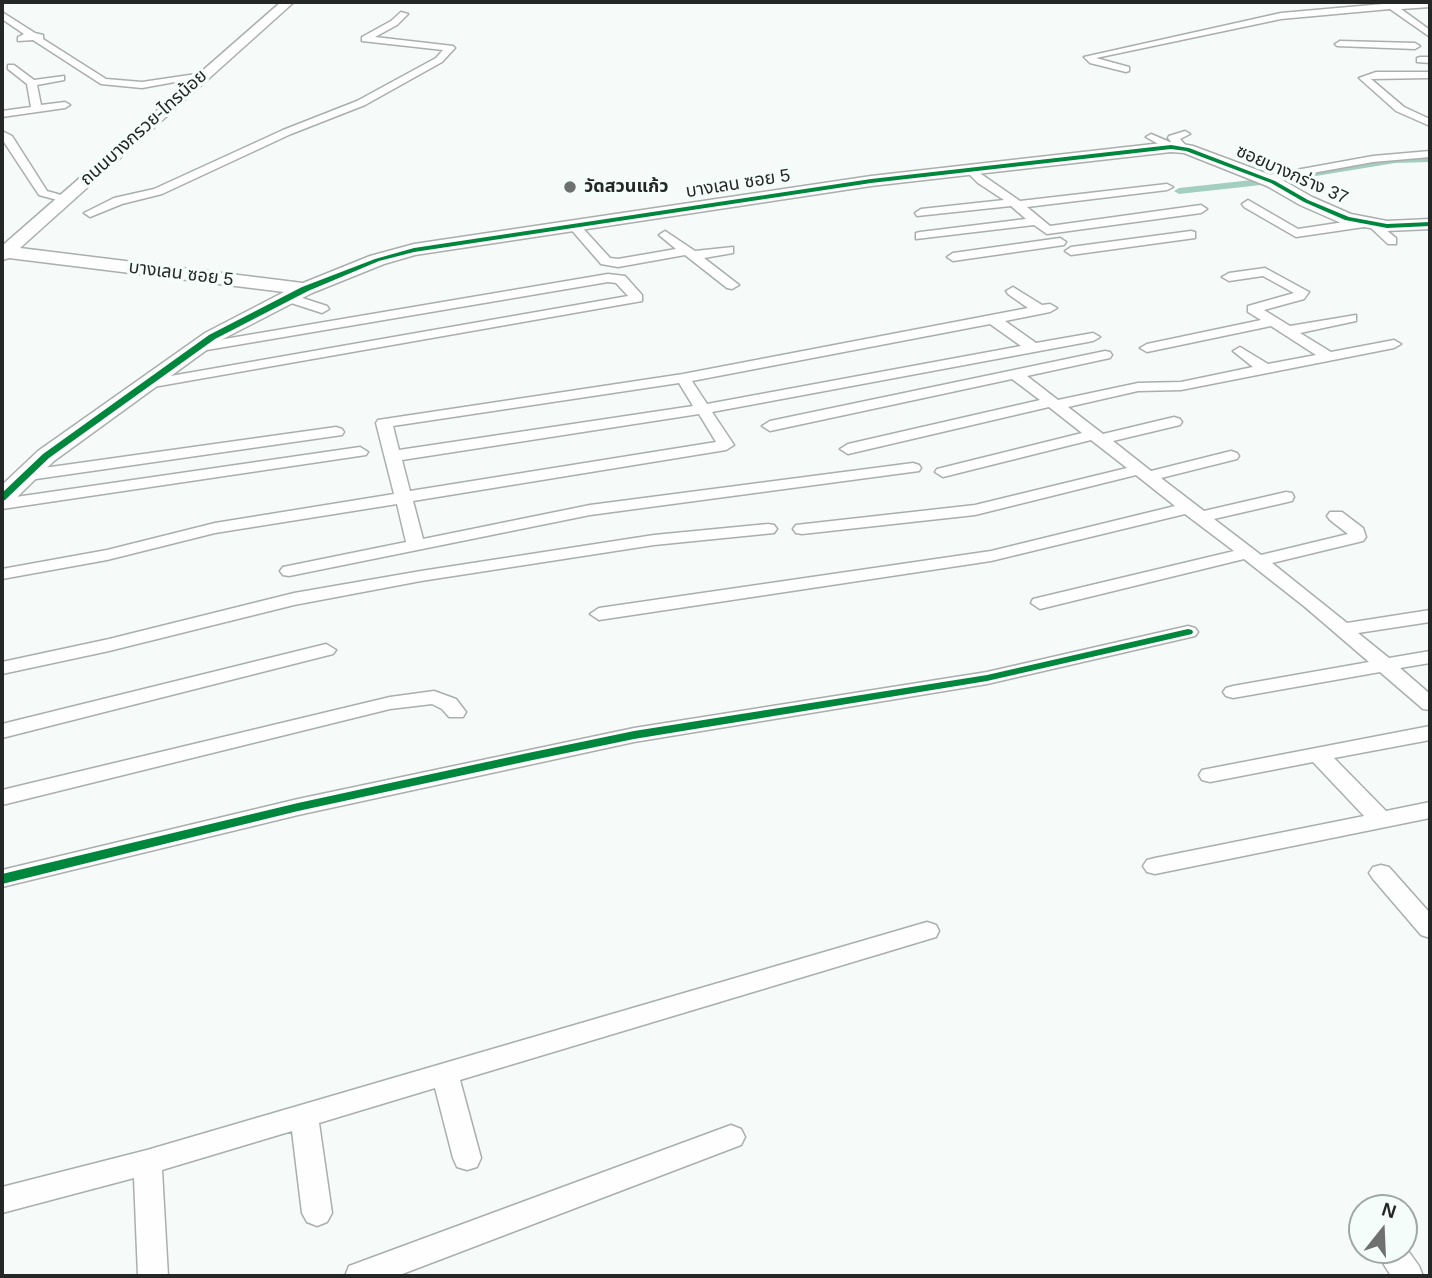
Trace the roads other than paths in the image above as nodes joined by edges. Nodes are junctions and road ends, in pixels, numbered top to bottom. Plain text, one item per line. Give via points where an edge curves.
1 (288, 2) edge
2 (1430, 4) edge
3 (1390, 5) edge
4 (404, 14) dead end
5 (2, 15) edge
6 (9, 26) edge
7 (1430, 33) edge
8 (29, 38) junction
9 (1430, 42) edge
10 (1340, 44) dead end
11 (1415, 46) junction
12 (64, 55) junction
13 (51, 57) junction
14 (1425, 60) edge
15 (11, 67) dead end
16 (1430, 67) edge
17 (1126, 69) dead end
18 (91, 74) junction
19 (1430, 75) edge
20 (77, 76) junction
21 (203, 76) junction
22 (61, 78) dead end
23 (32, 83) junction
24 (139, 87) junction
25 (186, 91) junction
26 (65, 105) dead end
27 (36, 108) junction
28 (2, 114) edge
29 (1430, 123) edge
30 (274, 124) dead end
31 (2, 134) edge
32 (1151, 137) dead end
33 (274, 139) junction
34 (1179, 143) junction
35 (1430, 154) edge
36 (976, 169) junction
37 (1267, 180) junction
38 (1167, 187) dead end
39 (64, 200) junction
40 (1016, 204) junction
41 (1248, 204) dead end
42 (1201, 209) dead end
43 (90, 213) dead end
44 (921, 213) dead end
45 (1369, 224) junction
46 (1430, 224) edge
47 (1042, 225) junction
48 (575, 227) junction
49 (666, 235) dead end
50 (1191, 235) dead end
51 (920, 236) dead end
52 (1392, 241) dead end
53 (1060, 242) junction
54 (6, 249) edge
55 (729, 250) dead end
56 (1071, 251) junction
57 (691, 253) junction
58 (953, 257) dead end
59 (1086, 265) dead end
60 (1229, 277) dead end
61 (732, 285) dead end
62 (1013, 292) dead end
63 (296, 293) junction
64 (445, 305) junction
65 (322, 309) dead end
66 (957, 309) dead end
67 (1351, 318) dead end
68 (986, 321) junction
69 (1272, 322) junction
70 (460, 330) junction
71 (1287, 331) junction
72 (1093, 337) dead end
73 (1394, 344) dead end
74 (195, 348) junction
75 (1032, 348) junction
76 (1147, 348) dead end
77 (1240, 351) dead end
78 (1105, 355) dead end
79 (1327, 356) junction
80 (1265, 369) junction
81 (1015, 374) junction
82 (683, 379) junction
83 (142, 385) junction
84 (1054, 403) junction
85 (703, 409) junction
86 (1174, 422) dead end
87 (336, 432) dead end
88 (1096, 438) junction
89 (784, 442) dead end
90 (848, 449) dead end
91 (360, 452) dead end
92 (393, 456) junction
93 (1231, 456) dead end
94 (913, 468) dead end
95 (943, 472) dead end
96 (1142, 473) junction
97 (22, 477) junction
98 (404, 497) junction
99 (1286, 497) dead end
100 (2, 498) edge
101 (2, 504) edge
102 (1194, 512) junction
103 (1336, 516) dead end
104 (768, 529) dead end
105 (802, 529) dead end
106 (416, 545) junction
107 (1254, 557) junction
108 (289, 571) dead end
109 (2, 574) edge
110 (1040, 603) dead end
111 (599, 614) dead end
112 (1430, 616) edge
113 (1346, 629) junction
114 (1188, 632) dead end
115 (326, 650) dead end
116 (1430, 657) edge
117 (1387, 665) junction
118 (2, 668) edge
119 (1233, 692) dead end
120 (1430, 704) edge
121 (456, 712) dead end
122 (2, 731) edge
123 (1430, 733) edge
124 (1317, 754) junction
125 (1210, 775) dead end
126 (2, 798) edge
127 (1430, 810) edge
128 (1382, 820) junction
129 (1155, 866) dead end
130 (1381, 873) dead end
131 (2, 879) edge
132 (1428, 922) edge
133 (927, 931) dead end
134 (444, 1073) junction
135 (304, 1115) junction
136 (731, 1137) dead end
137 (467, 1158) dead end
138 (147, 1162) junction
139 (2, 1200) edge
140 (317, 1213) dead end
141 (153, 1276) edge
142 (360, 1276) edge

1 - 21 street, ถนนบางกรวย-ไทรน้อย
2 - 3 street
3 - 7 street
3 - 17 street via 1281,16 1089,57
4 - 33 street via 365,39 450,48 439,60 361,103
5 - 6 street
6 - 8 street
8 - 12 street
8 - 13 street
9 - 11 street
10 - 11 street
11 - 14 street via 1409,51
12 - 13 street
12 - 18 street
13 - 20 street
14 - 16 street
15 - 23 street
18 - 20 street
18 - 24 street via 104,82
19 - 29 street via 1364,78 1400,109
20 - 24 street via 101,88
21 - 24 street
21 - 25 street, ถนนบางกรวย-ไทรน้อย
22 - 23 street
23 - 27 street
24 - 25 street
25 - 39 street, ถนนบางกรวย-ไทรน้อย
26 - 27 street
27 - 28 street
30 - 33 street
31 - 39 street via 43,192
32 - 34 street
33 - 43 street via 158,192
34 - 36 street, บางเลน ซอย 5
34 - 37 street, ซอยบางกร่าง 37
35 - 37 street via 1351,162
36 - 40 street via 982,181
36 - 48 street, บางเลน ซอย 5
37 - 45 street, ซอยบางกร่าง 37 via 1339,217
38 - 40 street
39 - 54 street, ถนนบางกรวย-ไทรน้อย
40 - 44 street
40 - 47 street
41 - 45 street via 1296,233
42 - 47 street
45 - 46 street, ซอยบางกร่าง 37
45 - 52 street
47 - 51 street
47 - 53 street
48 - 57 street via 609,263
48 - 63 street, บางเลน ซอย 5 via 401,252
49 - 57 street
50 - 56 street
53 - 56 street
53 - 58 street
54 - 63 street, บางเลน ซอย 5
55 - 57 street
56 - 59 street
57 - 61 street
60 - 69 street via 1265,272 1302,292 1253,309
62 - 68 street via 1045,309
63 - 65 street
63 - 74 street
64 - 70 street
64 - 70 street via 614,278 636,298
64 - 74 street
66 - 68 street
67 - 71 street
68 - 75 street
68 - 82 street
69 - 71 street
69 - 76 street
70 - 83 street
71 - 79 street
72 - 75 street
73 - 79 street
74 - 83 street
75 - 85 street
77 - 80 street
78 - 81 street
79 - 80 street
80 - 84 street
81 - 84 street
81 - 89 street via 766,421
82 - 85 street
82 - 92 street via 384,423
83 - 97 street
84 - 88 street
84 - 90 street
85 - 92 street
85 - 98 street via 726,445
86 - 88 street
87 - 97 street
88 - 95 street
88 - 96 street
91 - 101 street
92 - 98 street
93 - 96 street
94 - 106 street via 590,510
96 - 102 street
96 - 105 street via 975,510
97 - 100 street
98 - 106 street
98 - 109 street via 215,528 107,555
99 - 102 street
102 - 107 street
102 - 111 street via 991,556
103 - 107 street via 1357,532 1357,537
104 - 118 street via 654,540 408,578
106 - 108 street
107 - 110 street
107 - 113 street
112 - 113 street
113 - 117 street
114 - 131 street via 987,678 634,735 528,757
115 - 122 street
116 - 117 street
117 - 119 street
117 - 120 street
121 - 126 street via 434,697 390,703
123 - 124 street
124 - 125 street
124 - 128 street
127 - 128 street
128 - 129 street
130 - 132 street
133 - 134 street
134 - 135 street
134 - 137 street
135 - 138 street
135 - 140 street
136 - 142 street
138 - 139 street
138 - 141 street

